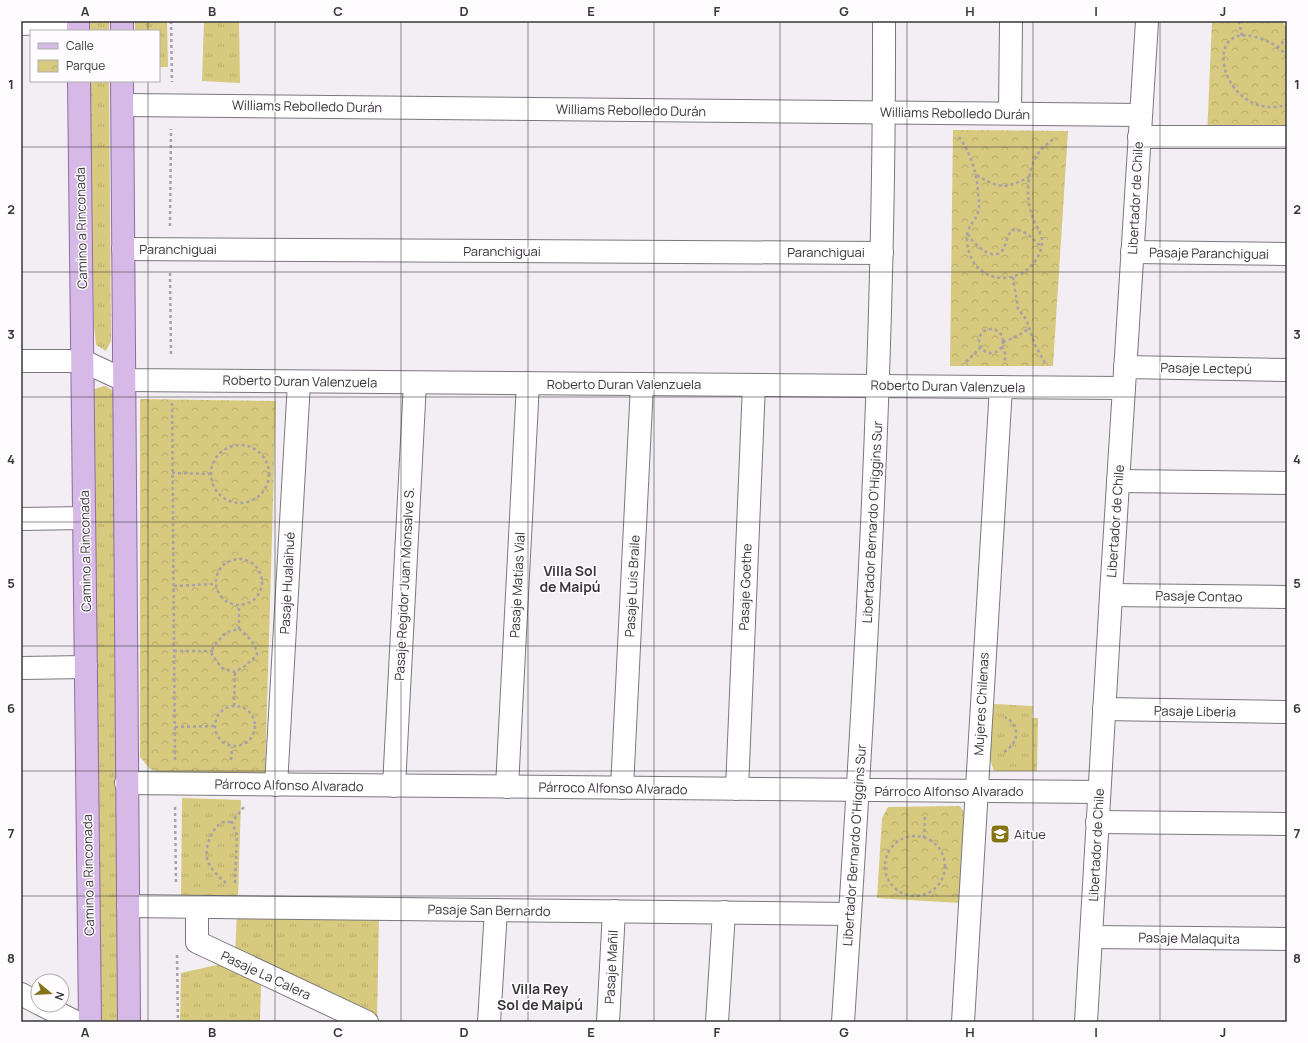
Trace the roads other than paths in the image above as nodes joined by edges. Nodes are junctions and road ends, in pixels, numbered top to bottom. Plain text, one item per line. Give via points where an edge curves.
1 (884, 21) edge
2 (1011, 21) edge
3 (1147, 21) edge
4 (21, 24) edge
5 (78, 25) edge
6 (79, 82) edge
7 (122, 82) edge
8 (123, 104) junction
9 (885, 112) junction
10 (1010, 113) junction
11 (1140, 115) junction
12 (1139, 137) junction
13 (1287, 137) edge
14 (123, 249) junction
15 (882, 252) junction
16 (1132, 252) junction
17 (1287, 254) edge
18 (21, 361) edge
19 (83, 361) junction
20 (1125, 367) junction
21 (1287, 370) edge
22 (124, 380) junction
23 (299, 382) junction
24 (415, 383) junction
25 (528, 383) junction
26 (642, 384) junction
27 (754, 385) junction
28 (878, 386) junction
29 (1000, 387) junction
30 (1124, 388) junction
31 (1118, 481) junction
32 (1287, 483) edge
33 (84, 518) junction
34 (21, 519) edge
35 (1111, 595) junction
36 (1287, 597) edge
37 (86, 667) junction
38 (21, 668) edge
39 (1104, 709) junction
40 (1287, 712) edge
41 (126, 783) junction
42 (276, 785) junction
43 (394, 786) junction
44 (507, 787) junction
45 (622, 788) junction
46 (737, 789) junction
47 (858, 791) junction
48 (976, 791) junction
49 (1099, 792) junction
50 (1097, 822) junction
51 (1287, 824) edge
52 (128, 906) junction
53 (187, 907) junction
54 (496, 910) junction
55 (614, 911) junction
56 (724, 912) junction
57 (850, 914) junction
58 (1091, 937) junction
59 (1287, 939) edge
60 (21, 994) edge
61 (30, 999) edge
62 (58, 1013) edge
63 (76, 1022) edge
64 (90, 1022) edge
65 (129, 1022) edge
66 (367, 1022) edge
67 (489, 1022) edge
68 (608, 1022) edge
69 (717, 1022) edge
70 (843, 1022) edge
71 (963, 1022) edge
72 (1086, 1022) edge

1 - 9 street, Libertador Bernardo O'Higgins Sur
2 - 10 street
3 - 11 street, Libertador de Chile
4 - 5 street
6 - 19 main road, Camino a Rinconada
7 - 8 main road
8 - 9 street, Williams Rebolledo Durán
8 - 14 main road
9 - 10 street, Williams Rebolledo Durán
9 - 15 street, Libertador Bernardo O'Higgins Sur
10 - 11 street, Williams Rebolledo Durán
11 - 12 street, Libertador de Chile
12 - 13 street
12 - 16 street, Libertador de Chile
14 - 15 street, Paranchiguai
14 - 22 main road
15 - 28 street, Libertador Bernardo O'Higgins Sur
16 - 17 street, Pasaje Paranchiguai
16 - 20 street, Libertador de Chile
18 - 19 street
19 - 22 street
19 - 33 main road, Camino a Rinconada
20 - 21 street, Pasaje Lectepú
20 - 30 street, Libertador de Chile
22 - 23 street, Roberto Duran Valenzuela
22 - 41 main road
23 - 24 street, Roberto Duran Valenzuela
23 - 42 street, Pasaje Hualaihué
24 - 25 street, Roberto Duran Valenzuela
24 - 43 street, Pasaje Regidor Juan Monsalve S.
25 - 26 street, Roberto Duran Valenzuela
25 - 44 street, Pasaje Matías Vial
26 - 27 street, Roberto Duran Valenzuela
26 - 45 street, Pasaje Luis Braile
27 - 28 street, Roberto Duran Valenzuela
27 - 46 street, Pasaje Goethe
28 - 29 street, Roberto Duran Valenzuela
28 - 47 street, Libertador Bernardo O'Higgins Sur
29 - 30 street, Roberto Duran Valenzuela
29 - 48 street, Mujeres Chilenas
30 - 31 street, Libertador de Chile
31 - 32 street
31 - 35 street, Libertador de Chile
33 - 34 street
33 - 37 main road, Camino a Rinconada
35 - 36 street, Pasaje Contao
35 - 39 street, Libertador de Chile
37 - 38 street
37 - 64 main road, Camino a Rinconada
39 - 40 street, Pasaje Liberia
39 - 49 street, Libertador de Chile
41 - 42 street, Párroco Alfonso Alvarado
41 - 52 main road
42 - 43 street, Párroco Alfonso Alvarado
43 - 44 street, Párroco Alfonso Alvarado
44 - 45 street, Párroco Alfonso Alvarado
45 - 46 street, Párroco Alfonso Alvarado
46 - 47 street, Párroco Alfonso Alvarado
47 - 48 street, Párroco Alfonso Alvarado
47 - 57 street, Libertador Bernardo O'Higgins Sur
48 - 49 street, Párroco Alfonso Alvarado
48 - 71 street, Mujeres Chilenas
49 - 50 street, Libertador de Chile
50 - 51 street
50 - 58 street, Libertador de Chile
52 - 53 street, Pasaje San Bernardo
52 - 65 main road
53 - 54 street, Pasaje San Bernardo
53 - 66 street, Pasaje La Calera via 197,942
54 - 55 street, Pasaje San Bernardo
54 - 67 street
55 - 56 street, Pasaje San Bernardo
55 - 68 street, Pasaje Mañil
56 - 57 street, Pasaje San Bernardo
56 - 69 street
57 - 70 street, Libertador Bernardo O'Higgins Sur
58 - 59 street, Pasaje Malaquita
58 - 72 street, Libertador de Chile
60 - 61 street
62 - 63 street

